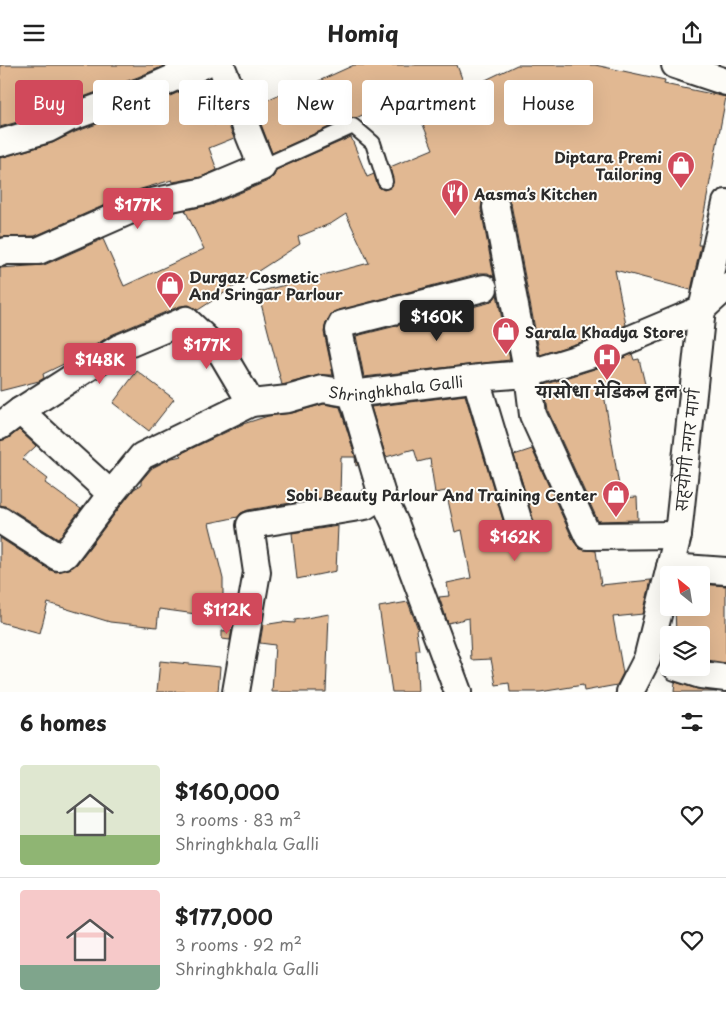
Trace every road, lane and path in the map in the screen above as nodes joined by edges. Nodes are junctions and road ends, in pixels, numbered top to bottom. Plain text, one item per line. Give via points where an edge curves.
1 (203, 65) edge
2 (221, 65) edge
3 (675, 65) edge
4 (726, 82) edge
5 (0, 143) edge
6 (262, 167) junction
7 (385, 181) dead end
8 (496, 207) dead end
9 (726, 209) edge
10 (0, 253) edge
11 (726, 287) edge
12 (484, 288) dead end
13 (702, 309) junction
14 (528, 374) junction
15 (476, 379) junction
16 (352, 394) junction
17 (251, 403) junction
18 (20, 411) junction
19 (0, 426) edge
20 (111, 493) junction
21 (382, 495) junction
22 (0, 520) edge
23 (520, 526) dead end
24 (678, 535) junction
25 (670, 566) edge
26 (710, 570) edge
27 (726, 571) edge
28 (664, 616) edge
29 (658, 662) edge
30 (709, 676) edge
31 (726, 678) edge
32 (236, 692) edge
33 (458, 692) edge
34 (630, 692) edge

1 - 5 street via 48,129
2 - 6 street
3 - 4 street
6 - 7 lane via 353,126 373,143
6 - 10 street via 205,191 147,203 38,251
8 - 14 street
9 - 13 street, सहयोगी नगर मार्ग
11 - 13 street, Shringhkhala Galli
12 - 16 street via 342,324 339,330
13 - 14 street, Shringhkhala Galli via 602,351
13 - 24 street, सहयोगी नगर मार्ग
14 - 15 street, Shringhkhala Galli
14 - 24 street via 533,415 588,536
15 - 16 street, Shringhkhala Galli
15 - 23 street
16 - 17 street, Shringhkhala Galli via 323,389 288,399
16 - 21 street
17 - 18 street via 222,354 186,320 119,348
17 - 20 street, Shringhkhala Galli via 142,456
18 - 19 street
18 - 20 street
20 - 22 street, Shringhkhala Galli via 62,557
21 - 32 street via 365,506 250,525 257,572
21 - 33 street
24 - 25 street, सहयोगी नगर मार्ग
26 - 27 street
28 - 29 street, सहयोगी नगर मार्ग
29 - 34 street, सहयोगी नगर मार्ग
30 - 31 street

